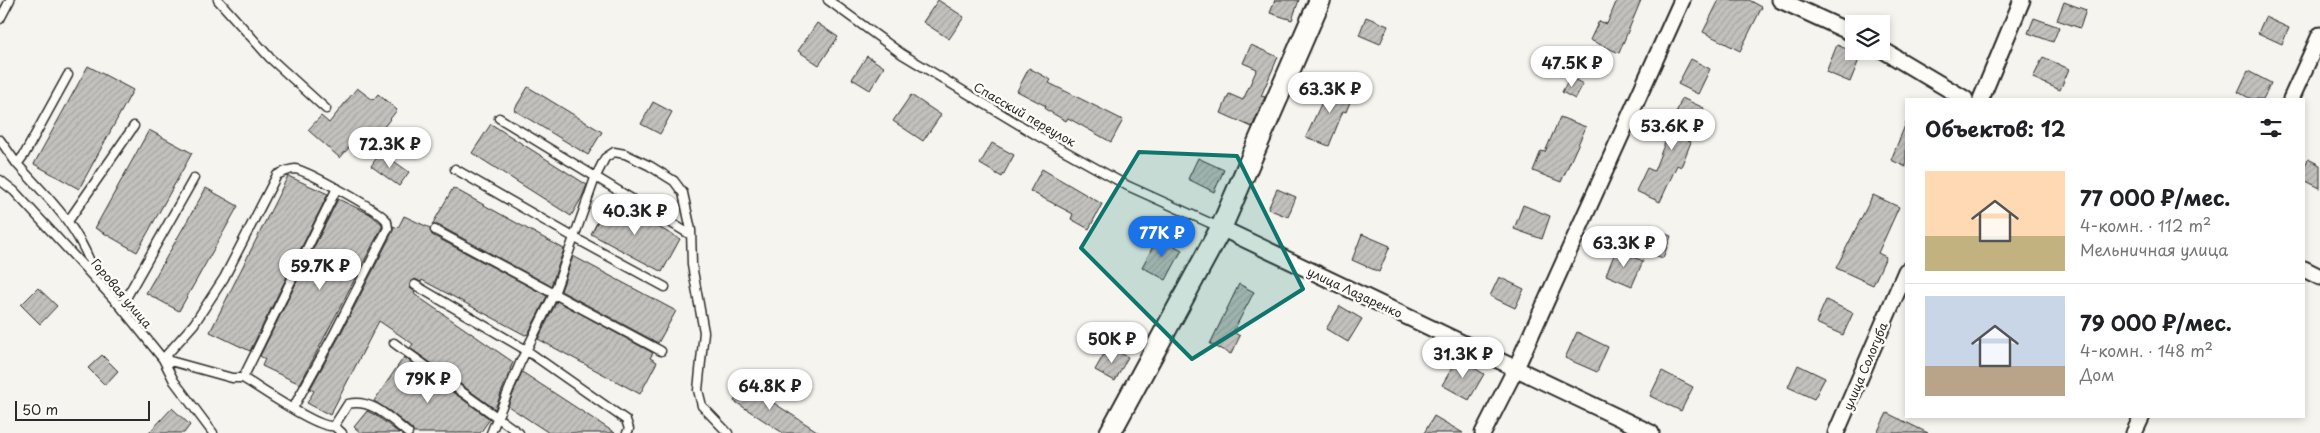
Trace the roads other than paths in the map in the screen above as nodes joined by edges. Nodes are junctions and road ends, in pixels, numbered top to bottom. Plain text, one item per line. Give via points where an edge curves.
1 (10, 0) edge
2 (218, 0) edge
3 (828, 0) edge
4 (1320, 0) edge
5 (1682, 0) edge
6 (1780, 0) edge
7 (2022, 0) edge
8 (0, 19) edge
9 (1845, 30) edge
10 (2320, 36) edge
11 (1890, 54) edge
12 (68, 75) dead end
13 (1964, 98) edge
14 (1980, 98) edge
15 (2291, 98) edge
16 (326, 109) dead end
17 (499, 118) dead end
18 (134, 126) dead end
19 (0, 140) edge
20 (17, 164) junction
21 (455, 169) dead end
22 (194, 178) dead end
23 (595, 178) junction
24 (0, 180) edge
25 (337, 188) junction
26 (69, 220) junction
27 (1221, 228) junction
28 (435, 230) dead end
29 (691, 235) junction
30 (574, 238) junction
31 (2305, 269) edge
32 (1905, 273) edge
33 (2320, 276) edge
34 (96, 278) junction
35 (414, 285) dead end
36 (665, 287) dead end
37 (554, 294) junction
38 (121, 307) junction
39 (394, 343) dead end
40 (526, 350) junction
41 (661, 351) dead end
42 (163, 359) junction
43 (1516, 368) junction
44 (242, 378) junction
45 (293, 408) junction
46 (498, 418) junction
47 (2141, 418) edge
48 (334, 426) junction
49 (213, 433) edge
50 (342, 433) edge
51 (408, 433) edge
52 (491, 433) edge
53 (518, 433) edge
54 (628, 433) edge
55 (728, 433) edge
56 (1110, 433) edge
57 (1483, 433) edge
58 (1651, 433) edge
59 (1836, 433) edge
60 (2134, 433) edge

1 - 8 lane
2 - 16 lane via 270,58
3 - 27 lane, Спасский переулок via 902,54 1038,136 1128,186
4 - 27 main road
5 - 43 street
6 - 9 street
7 - 14 street
10 - 15 street
11 - 13 street
12 - 20 lane
17 - 23 lane
18 - 26 lane
19 - 20 lane
20 - 26 lane
21 - 30 lane
22 - 38 lane
23 - 29 lane
23 - 29 lane via 605,158 614,152 650,166 674,181 683,192
23 - 30 lane
24 - 34 lane, Горовая улица
25 - 42 lane via 295,169 277,175 224,278 194,324
25 - 44 lane
25 - 45 lane via 378,213 386,220 388,228
26 - 34 lane via 86,250
27 - 43 street, улица Лазаренко
27 - 56 main road
28 - 37 lane
29 - 55 lane via 692,265 704,332 698,390 702,406
30 - 36 lane
30 - 37 lane
31 - 33 street
32 - 59 street, улица Сологуба
34 - 38 lane, Горовая улица
35 - 40 lane
37 - 40 lane
37 - 41 lane
38 - 42 lane, Горовая улица
39 - 46 lane
40 - 46 lane
40 - 54 lane via 626,420
42 - 44 lane
42 - 49 lane, Горовая улица via 174,381
43 - 57 street
43 - 58 street, улица Лазаренко
44 - 45 lane
45 - 48 lane via 310,420
46 - 52 lane
46 - 53 lane
47 - 60 street
48 - 50 lane
48 - 51 lane via 348,404 356,402 376,408

